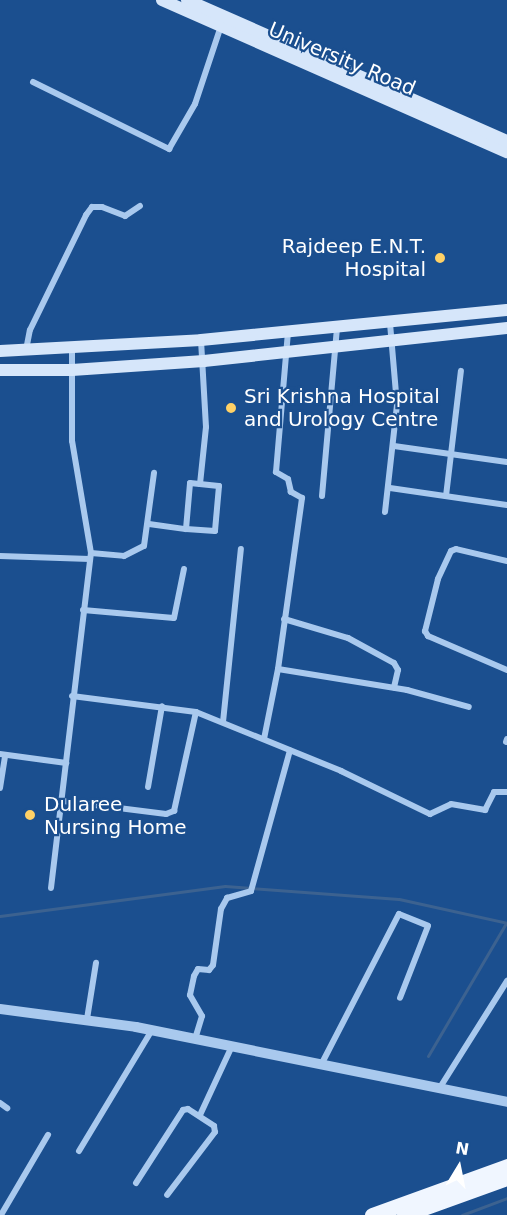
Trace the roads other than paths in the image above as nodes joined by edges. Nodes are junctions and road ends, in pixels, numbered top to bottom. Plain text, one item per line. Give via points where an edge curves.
1 (162, 0) edge
2 (187, 0) edge
3 (222, 22) junction
4 (33, 82) dead end
5 (507, 141) edge
6 (507, 152) edge
7 (140, 206) dead end
8 (507, 310) edge
9 (390, 323) junction
10 (337, 328) junction
11 (507, 328) edge
12 (288, 333) junction
13 (201, 340) junction
14 (393, 343) junction
15 (338, 347) junction
16 (72, 348) junction
17 (26, 350) junction
18 (0, 351) edge
19 (289, 352) junction
20 (204, 361) junction
21 (0, 370) edge
22 (72, 370) junction
23 (461, 371) dead end
24 (394, 446) junction
25 (451, 454) junction
26 (507, 462) edge
27 (154, 473) dead end
28 (200, 484) junction
29 (390, 488) junction
30 (322, 496) dead end
31 (446, 496) junction
32 (507, 505) edge
33 (385, 512) dead end
34 (149, 524) junction
35 (186, 529) junction
36 (241, 549) dead end
37 (0, 556) edge
38 (91, 556) junction
39 (507, 561) edge
40 (184, 569) dead end
41 (83, 610) junction
42 (284, 619) junction
43 (507, 658) edge
44 (505, 668) edge
45 (278, 669) junction
46 (394, 688) junction
47 (72, 696) junction
48 (162, 706) junction
49 (469, 707) dead end
50 (196, 712) junction
51 (223, 722) junction
52 (264, 739) junction
53 (290, 750) junction
54 (3, 755) edge
55 (66, 763) junction
56 (148, 787) dead end
57 (0, 788) edge
58 (507, 792) edge
59 (63, 801) junction
60 (51, 888) dead end
61 (96, 963) dead end
62 (507, 981) edge
63 (400, 998) dead end
64 (0, 1009) edge
65 (87, 1019) junction
66 (152, 1030) junction
67 (195, 1039) junction
68 (232, 1046) junction
69 (321, 1065) junction
70 (439, 1089) junction
71 (507, 1102) edge
72 (0, 1103) edge
73 (7, 1108) dead end
74 (200, 1115) junction
75 (48, 1135) dead end
76 (79, 1151) dead end
77 (506, 1170) edge
78 (136, 1183) dead end
79 (167, 1195) dead end
80 (1, 1215) edge
81 (372, 1215) edge
82 (404, 1215) edge

1 - 3 main road, University Road
2 - 3 main road, University Road
3 - 4 street via 195,104 169,149
3 - 5 main road, University Road
3 - 6 main road, University Road
7 - 17 street via 125,216 92,207 30,330
8 - 9 main road
9 - 10 main road
9 - 14 street
10 - 12 main road
10 - 15 street
11 - 14 main road
12 - 13 main road
12 - 19 street
13 - 16 main road
13 - 20 street
14 - 15 main road
14 - 24 street
15 - 19 main road
15 - 30 street
16 - 17 main road
16 - 22 street
17 - 18 main road
19 - 20 main road
19 - 42 street via 276,472 288,479 291,492 302,498
20 - 22 main road
20 - 28 street via 206,427
21 - 22 main road
22 - 38 street via 72,441
23 - 25 street
24 - 25 street
24 - 29 street
25 - 26 street
25 - 31 street
27 - 34 street
28 - 35 street via 190,483
28 - 35 street via 219,486 215,531
29 - 31 street
29 - 33 street
31 - 32 street
34 - 35 street
34 - 38 street via 144,546 118,557
36 - 51 street
37 - 38 street
38 - 41 street
39 - 44 street via 451,551 438,579 425,631 428,636
40 - 41 street via 174,618
41 - 47 street
42 - 45 street
42 - 46 street via 348,638 394,663 398,670
43 - 44 street
45 - 46 street
45 - 52 street
46 - 49 street
47 - 48 street
47 - 55 street
48 - 50 street
48 - 56 street
50 - 51 street
50 - 59 street via 174,811 166,814
51 - 52 street
52 - 53 street
53 - 58 street via 430,814 451,804 485,810 494,792
53 - 67 street via 250,891 227,898 221,909 213,965 209,970 198,969 194,976 190,995 202,1016
54 - 55 street
54 - 57 street
55 - 59 street
59 - 60 street
61 - 65 street
62 - 70 street
63 - 69 street via 428,926 399,914
64 - 65 street
65 - 66 street
66 - 67 street
66 - 76 street
67 - 68 street
68 - 69 street
68 - 74 street
69 - 70 street
70 - 71 street
72 - 73 street
74 - 78 street via 183,1110
74 - 79 street via 214,1126 215,1132
75 - 80 street
77 - 81 main road
77 - 82 main road

